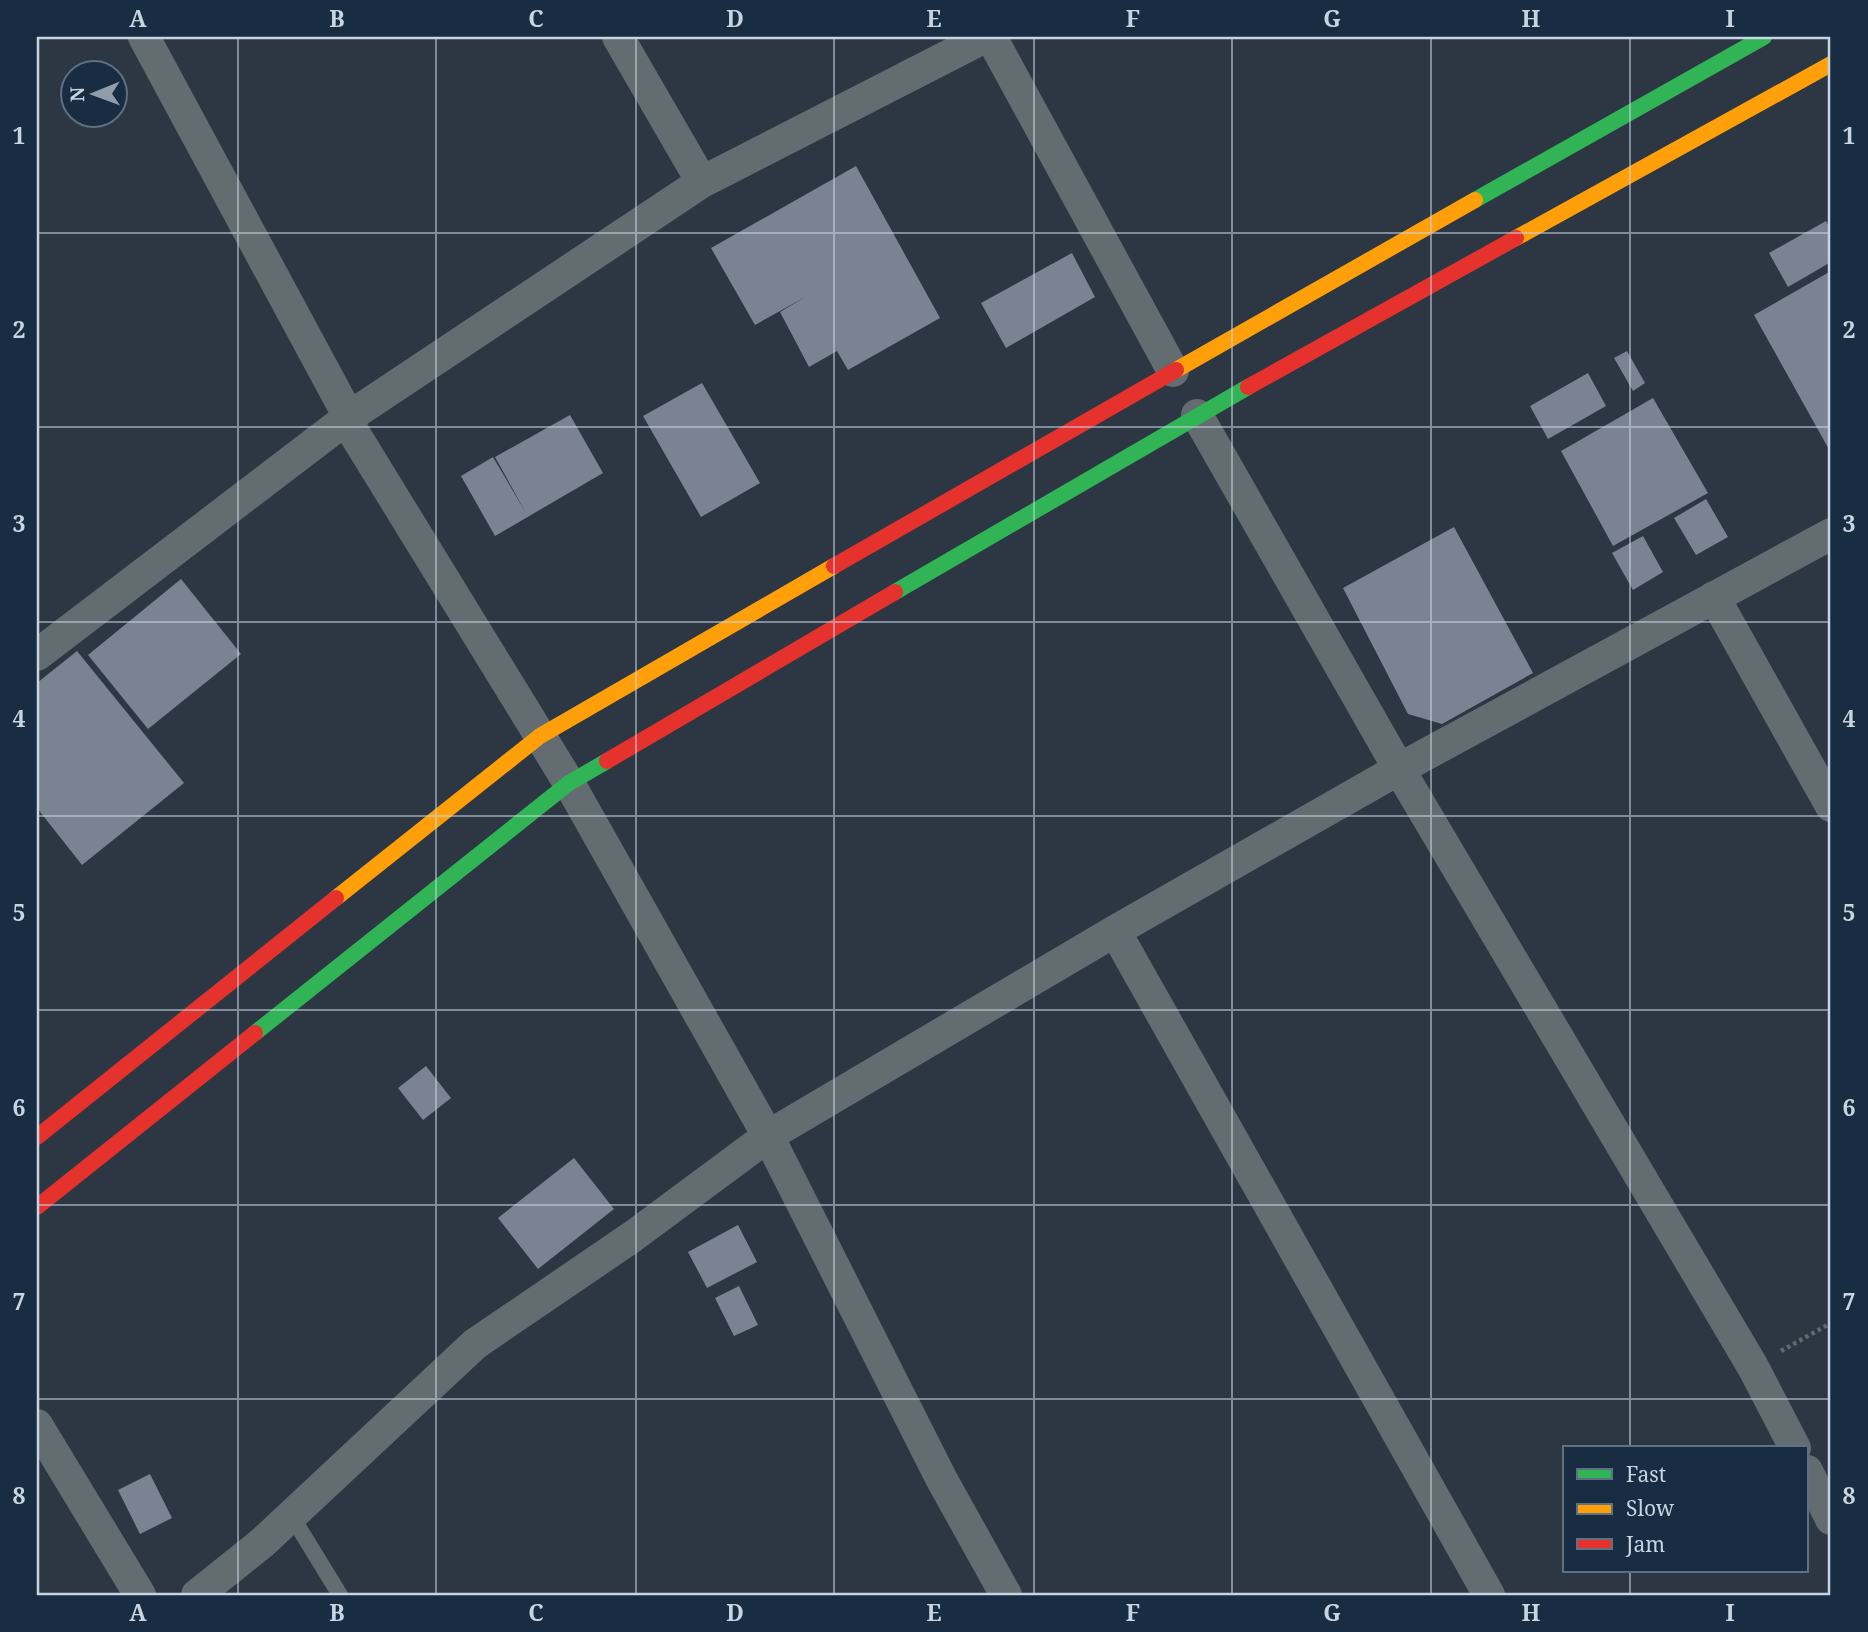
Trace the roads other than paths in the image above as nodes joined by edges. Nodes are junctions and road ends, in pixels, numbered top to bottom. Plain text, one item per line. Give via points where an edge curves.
1 (144, 37) edge
2 (618, 37) edge
3 (985, 37) edge
4 (991, 37) edge
5 (1764, 37) edge
6 (1831, 64) edge
7 (702, 182) junction
8 (1173, 371) junction
9 (1197, 415) junction
10 (349, 417) junction
11 (1831, 534) edge
12 (1714, 597) junction
13 (37, 655) edge
14 (540, 736) junction
15 (1399, 769) junction
16 (569, 783) junction
17 (1831, 806) edge
18 (1115, 931) junction
19 (768, 1136) junction
20 (37, 1137) edge
21 (37, 1207) edge
22 (37, 1425) edge
23 (1794, 1446) edge
24 (1808, 1473) edge
25 (292, 1515) junction
26 (1831, 1519) edge
27 (140, 1595) edge
28 (197, 1595) edge
29 (340, 1595) edge
30 (1006, 1595) edge
31 (1489, 1595) edge

1 - 10 street
2 - 7 street
3 - 7 street
4 - 8 street
5 - 8 street
6 - 9 street
7 - 10 street
8 - 14 street
9 - 15 street
9 - 16 street
10 - 13 street
10 - 14 street via 346,420
11 - 12 street
12 - 15 street
12 - 17 street
14 - 16 street
14 - 20 street
15 - 18 street
15 - 23 street via 1753,1367
16 - 19 street
16 - 21 street
18 - 19 street
18 - 31 street
19 - 25 street via 632,1237 475,1344
19 - 30 street via 942,1480
22 - 27 street
24 - 26 street
25 - 28 street
25 - 29 lane

